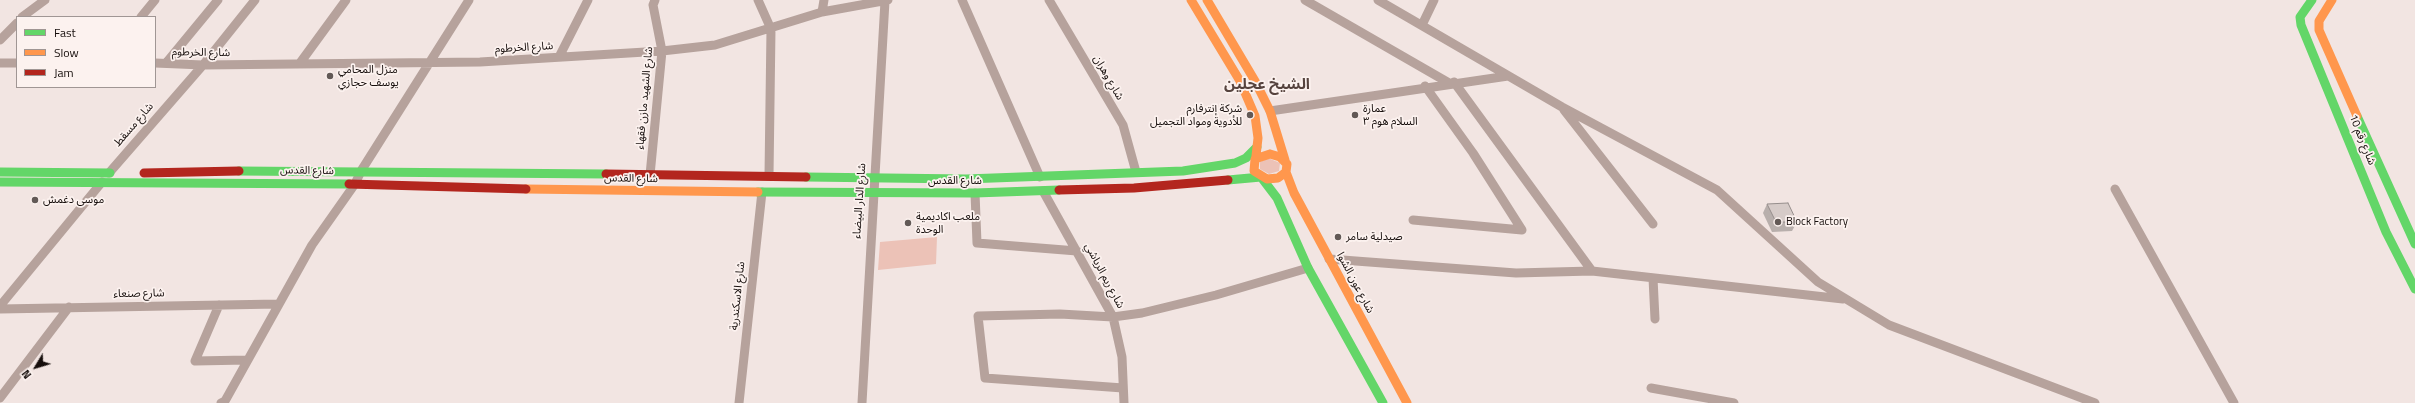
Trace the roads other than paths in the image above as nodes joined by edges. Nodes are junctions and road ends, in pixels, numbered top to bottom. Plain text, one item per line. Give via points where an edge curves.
1 (45, 0) edge
2 (156, 0) edge
3 (218, 0) edge
4 (255, 0) edge
5 (346, 0) edge
6 (470, 0) edge
7 (588, 0) edge
8 (655, 0) edge
9 (758, 0) edge
10 (824, 0) edge
11 (887, 0) edge
12 (962, 0) edge
13 (1049, 0) edge
14 (1191, 0) edge
15 (1207, 0) edge
16 (1304, 0) edge
17 (1378, 0) edge
18 (1434, 0) edge
19 (2312, 0) edge
20 (2332, 0) edge
21 (822, 12) junction
22 (23, 16) edge
23 (142, 16) edge
24 (16, 24) edge
25 (1422, 25) junction
26 (771, 29) junction
27 (0, 40) edge
28 (662, 51) junction
29 (559, 57) junction
30 (16, 62) edge
31 (429, 62) junction
32 (0, 63) edge
33 (156, 63) edge
34 (166, 63) junction
35 (300, 63) junction
36 (203, 65) junction
37 (1508, 76) junction
38 (1451, 82) junction
39 (1425, 86) junction
40 (1562, 107) junction
41 (1270, 111) junction
42 (1257, 147) junction
43 (1255, 159) junction
44 (1284, 160) junction
45 (1235, 163) junction
46 (361, 171) junction
47 (0, 172) edge
48 (1136, 172) junction
49 (1286, 172) junction
50 (108, 173) junction
51 (650, 175) junction
52 (769, 175) junction
53 (874, 176) junction
54 (1040, 177) junction
55 (1261, 177) junction
56 (1240, 178) junction
57 (0, 182) edge
58 (102, 182) junction
59 (355, 184) junction
60 (2115, 189) dead end
61 (1043, 191) junction
62 (762, 192) junction
63 (1272, 192) junction
64 (872, 193) junction
65 (975, 193) junction
66 (1413, 220) dead end
67 (1653, 224) dead end
68 (2415, 244) edge
69 (1077, 251) junction
70 (1328, 259) junction
71 (1308, 268) junction
72 (1592, 271) junction
73 (1653, 278) junction
74 (2415, 288) edge
75 (1847, 299) junction
76 (278, 304) junction
77 (219, 305) junction
78 (0, 307) edge
79 (69, 307) junction
80 (1113, 317) junction
81 (1655, 319) dead end
82 (247, 360) junction
83 (1123, 388) junction
84 (1651, 388) dead end
85 (0, 398) edge
86 (221, 403) edge
87 (739, 403) edge
88 (862, 403) edge
89 (1124, 403) edge
90 (1382, 403) edge
91 (1407, 403) edge
92 (1734, 403) edge
93 (2095, 403) edge
94 (2234, 403) edge

1 - 22 street
2 - 23 street
3 - 34 street
4 - 36 street, شارع مسقط
5 - 35 street
6 - 31 street
7 - 29 street
8 - 28 street, شارع الشهيد مازن فقهاء
9 - 26 street
10 - 21 street
11 - 21 street, شارع الخرطوم
11 - 53 street, شارع الدار البيضاء
12 - 54 street
13 - 48 street, شارع وهران via 1122,125
14 - 42 main road via 1240,81 1256,123
15 - 41 main road
16 - 38 street
17 - 25 street
18 - 25 street
19 - 74 main road, شارع رقم 10 via 2300,17 2301,25 2386,232
20 - 68 main road, شارع رقم 10 via 2319,21 2318,30
21 - 26 street, شارع الخرطوم
24 - 27 street
25 - 37 street
26 - 28 street, شارع الخرطوم via 715,45
26 - 52 street
28 - 29 street, شارع الخرطوم
28 - 51 street, شارع الشهيد مازن فقهاء
29 - 31 street, شارع الخرطوم
30 - 32 street
31 - 35 street, شارع الخرطوم
31 - 46 street
33 - 34 street, شارع الخرطوم
34 - 36 street, شارع الخرطوم
35 - 36 street, شارع الخرطوم
36 - 50 street, شارع مسقط
37 - 38 street
37 - 40 street
38 - 39 street
38 - 72 street
39 - 41 street
39 - 66 street via 1473,153 1522,230
40 - 67 street
40 - 75 street via 1717,190 1818,282
41 - 44 main road
42 - 43 main road
42 - 45 main road, شارع القدس via 1246,158
43 - 44 main road via 1270,154
43 - 45 main road, شارع القدس
43 - 55 main road via 1254,171
44 - 49 main road via 1288,168
45 - 48 main road, شارع القدس via 1183,171
46 - 50 main road, شارع القدس
46 - 51 main road, شارع القدس
46 - 59 street
47 - 50 main road, شارع القدس
48 - 54 main road, شارع القدس
49 - 55 main road via 1273,179
49 - 70 main road, شارع عون الشوا
51 - 52 main road, شارع القدس
52 - 53 main road, شارع القدس
53 - 54 main road, شارع القدس via 966,179
53 - 64 street, شارع الدار البيضاء
55 - 56 main road, شارع القدس
55 - 63 main road
56 - 61 main road, شارع القدس via 1134,188
56 - 63 main road via 1257,183
57 - 58 main road, شارع القدس
58 - 59 main road, شارع القدس
58 - 78 street
59 - 62 main road, شارع القدس
59 - 76 street via 312,246
60 - 94 street
61 - 65 main road, شارع القدس
61 - 69 street, شارع ريم الرياشي
62 - 64 main road, شارع القدس
62 - 87 street, شارع الاسكندرية
63 - 71 main road
64 - 65 main road, شارع القدس
64 - 88 street, شارع الدار البيضاء
65 - 69 street via 977,243
69 - 80 street, شارع ريم الرياشي
70 - 72 street via 1516,273
70 - 91 main road, شارع عون الشوا
71 - 80 street via 1216,295 1142,313
71 - 90 main road
72 - 73 street
73 - 75 street
73 - 81 street
75 - 93 street via 1889,325
76 - 77 street, شارع صنعاء
76 - 82 street
77 - 79 street, شارع صنعاء
77 - 82 street via 195,361
78 - 79 street, شارع صنعاء
79 - 85 street
80 - 83 street, شارع ريم الرياشي via 1122,357
80 - 83 street via 1060,314 978,316 985,378
82 - 86 street via 225,401
83 - 89 street, شارع ريم الرياشي
84 - 92 street

